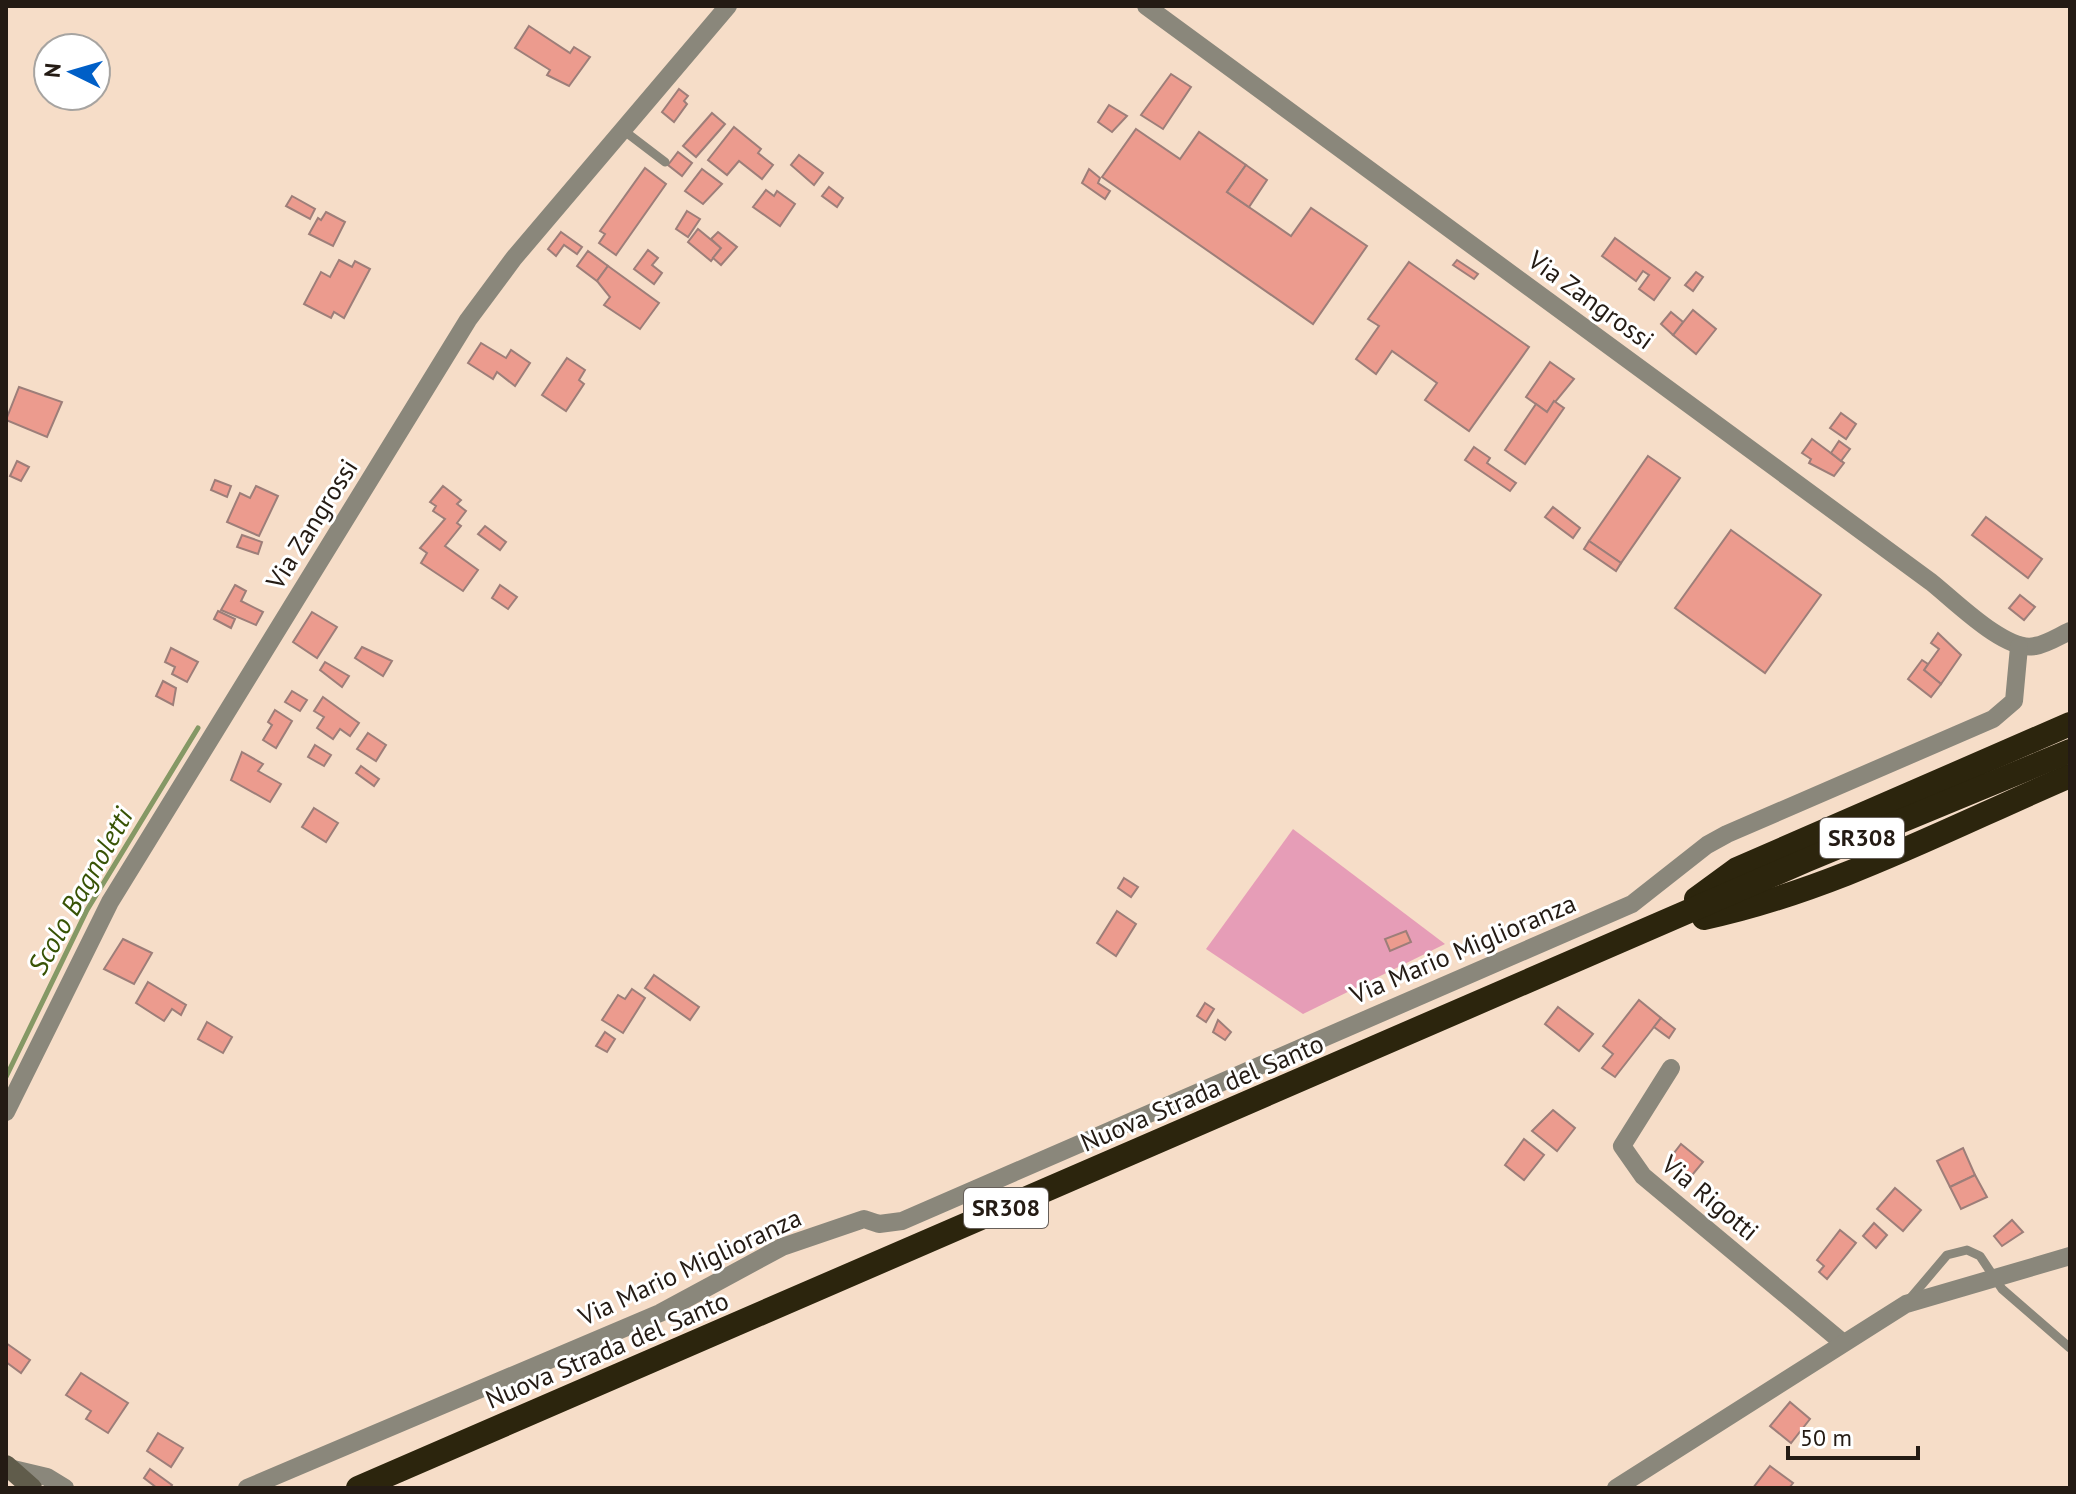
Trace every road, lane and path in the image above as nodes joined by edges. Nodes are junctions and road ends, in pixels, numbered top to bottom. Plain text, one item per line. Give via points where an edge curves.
1 (728, 6) edge
2 (1146, 6) edge
3 (623, 130) junction
4 (665, 162) dead end
5 (2070, 631) edge
6 (2011, 643) junction
7 (2070, 724) edge
8 (2070, 751) edge
9 (2070, 776) edge
10 (1655, 929) junction
11 (1671, 1068) dead end
12 (6, 1112) edge
13 (2070, 1256) edge
14 (1993, 1278) junction
15 (1906, 1304) junction
16 (1842, 1342) junction
17 (2070, 1348) edge
18 (8, 1466) edge
19 (32, 1488) edge
20 (65, 1488) edge
21 (247, 1488) edge
22 (358, 1488) edge
23 (1616, 1488) edge

1 - 3 street, Via Zangrossi
2 - 6 street, Via Zangrossi
3 - 4 lane
3 - 12 street, Via Zangrossi via 468,320 110,902
5 - 6 street via 2035,647
6 - 21 street, Via Mario Miglioranza via 2014,701 1993,719 1727,834 1632,904 902,1221 879,1224 864,1219 782,1247 660,1313
7 - 10 highway via 1737,869
8 - 10 highway, Nuova Strada del Santo / SR308
9 - 10 highway via 1833,878 1742,910
10 - 22 highway, Nuova Strada del Santo / SR308
11 - 16 street, Via Rigotti via 1622,1146 1628,1158
13 - 14 street
14 - 15 street
14 - 15 lane via 1980,1256 1967,1250 1947,1255
14 - 17 lane
15 - 16 street
16 - 23 street
18 - 19 street
18 - 20 street

